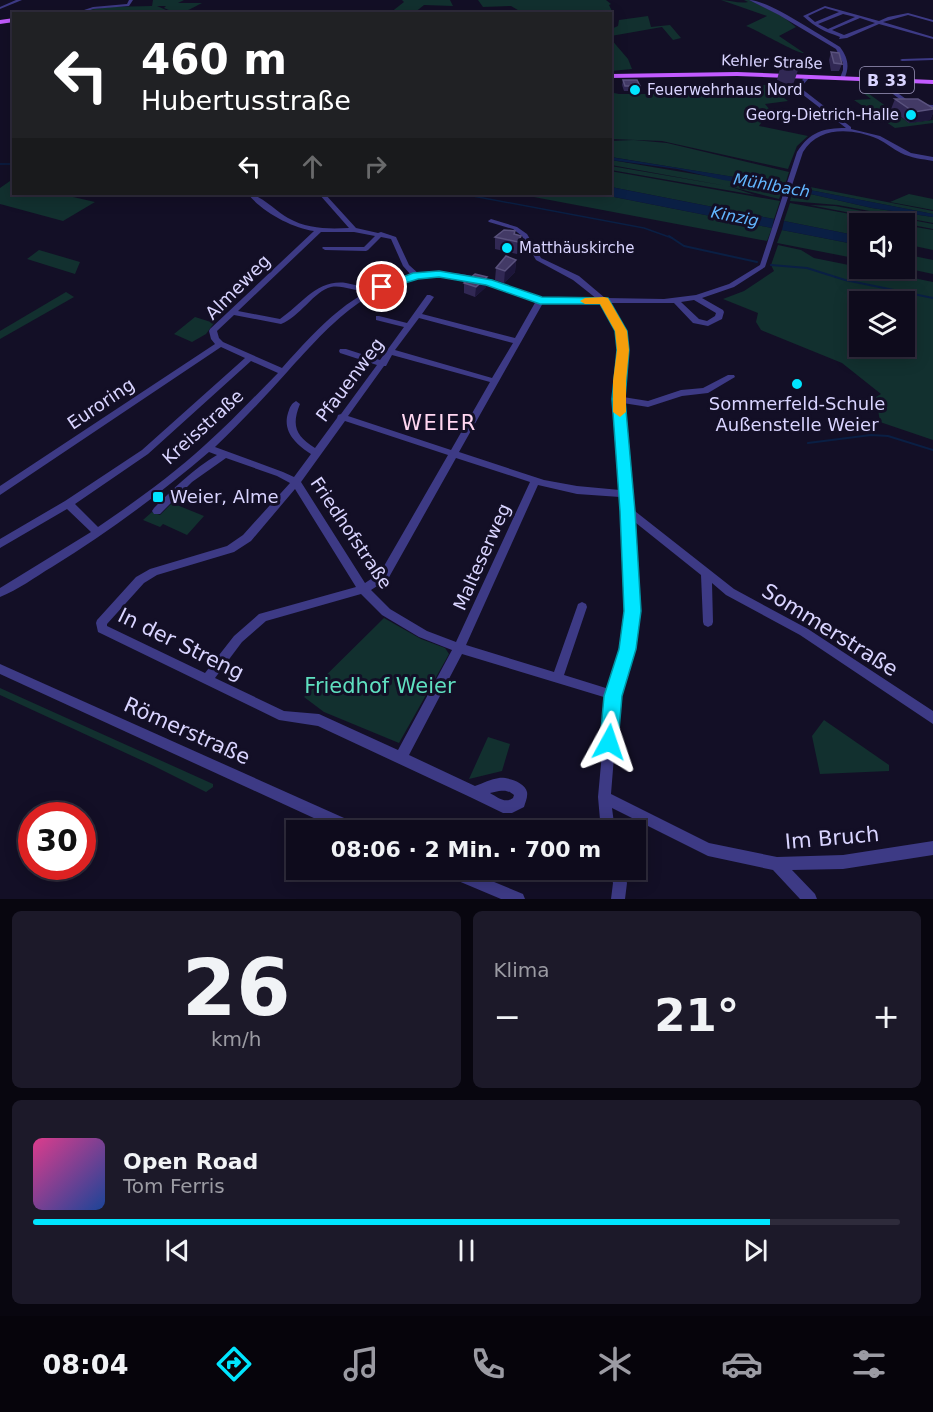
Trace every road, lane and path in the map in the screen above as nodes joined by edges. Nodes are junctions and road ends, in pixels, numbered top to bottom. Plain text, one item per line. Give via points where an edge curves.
1 (28, 0) edge
2 (130, 0) edge
3 (751, 0) edge
4 (19, 1) edge
5 (0, 8) edge
6 (82, 12) edge
7 (843, 12) junction
8 (860, 17) junction
9 (933, 21) edge
10 (880, 22) junction
11 (814, 24) junction
12 (826, 31) junction
13 (845, 37) junction
14 (933, 38) edge
15 (830, 42) junction
16 (933, 59) edge
17 (902, 60) dead end
18 (612, 76) edge
19 (808, 77) junction
20 (842, 78) junction
21 (878, 80) junction
22 (933, 82) edge
23 (933, 107) edge
24 (849, 128) junction
25 (933, 159) edge
26 (252, 195) edge
27 (323, 195) edge
28 (491, 221) dead end
29 (354, 230) junction
30 (318, 231) junction
31 (381, 234) junction
32 (325, 248) dead end
33 (416, 275) junction
34 (362, 289) dead end
35 (430, 297) dead end
36 (694, 297) junction
37 (540, 301) junction
38 (604, 301) junction
39 (676, 301) junction
40 (232, 312) junction
41 (417, 315) junction
42 (379, 318) dead end
43 (410, 326) junction
44 (516, 341) junction
45 (220, 344) junction
46 (343, 351) dead end
47 (392, 352) junction
48 (250, 358) junction
49 (383, 364) junction
50 (283, 372) junction
51 (731, 377) dead end
52 (494, 381) junction
53 (619, 399) junction
54 (296, 404) dead end
55 (341, 417) junction
56 (208, 448) junction
57 (316, 453) junction
58 (453, 453) junction
59 (225, 454) junction
60 (535, 481) junction
61 (296, 482) junction
62 (0, 491) edge
63 (627, 494) junction
64 (68, 504) junction
65 (157, 511) dead end
66 (628, 511) junction
67 (97, 532) junction
68 (0, 544) edge
69 (706, 575) junction
70 (363, 588) junction
71 (0, 593) edge
72 (582, 607) dead end
73 (708, 622) dead end
74 (459, 648) junction
75 (0, 669) edge
76 (207, 679) junction
77 (558, 679) junction
78 (613, 696) junction
79 (933, 718) edge
80 (401, 757) junction
81 (476, 792) dead end
82 (604, 797) junction
83 (333, 820) edge
84 (607, 820) edge
85 (933, 848) edge
86 (777, 864) junction
87 (473, 880) edge
88 (619, 880) edge
89 (518, 899) edge
90 (618, 899) edge
91 (810, 899) edge

1 - 4 street
2 - 6 street via 129,5
3 - 15 street
4 - 5 street
7 - 8 street
7 - 11 street
7 - 11 street via 825,7 805,16
8 - 10 street
8 - 12 street
9 - 10 street via 910,14
10 - 13 street
10 - 14 street
11 - 12 street
12 - 13 street
13 - 15 street
15 - 20 street via 843,54 846,67
16 - 17 street
18 - 19 main road, Kehler Straße / B 33
19 - 20 main road, Kehler Straße / B 33
19 - 24 street via 798,87 800,90
20 - 21 main road, Kehler Straße / B 33
21 - 22 main road, Kehler Straße / B 33
21 - 23 street via 912,106
24 - 25 street via 876,136 904,152
24 - 36 street, Kreisstraße via 821,133 806,141 763,266 729,288
26 - 30 street via 293,224
27 - 29 street
28 - 38 street via 525,235 538,259 576,278
29 - 30 street
29 - 31 street
30 - 40 street, Almeweg
31 - 32 street via 366,249
31 - 33 street via 394,238 406,266
33 - 37 street, Kreisstraße via 467,277
33 - 50 street, Kreisstraße via 366,293 338,312
34 - 40 street via 335,282 320,288 281,322
35 - 41 street, Pfauenweg
36 - 39 street, Kreisstraße
36 - 39 street via 720,312 715,321 696,321
37 - 38 street, Kreisstraße
37 - 44 street
38 - 39 street, Kreisstraße
38 - 53 street via 623,340
40 - 45 street, Almeweg via 213,330
41 - 43 street, Pfauenweg
41 - 44 street
42 - 43 street
43 - 47 street, Pfauenweg
44 - 52 street
45 - 48 street, Almeweg
45 - 62 street, Euroring
46 - 49 street
47 - 49 street, Pfauenweg
47 - 52 street
48 - 50 street, Almeweg
48 - 64 street via 145,452
49 - 55 street, Pfauenweg
50 - 56 street, Kreisstraße
51 - 53 street via 705,391 681,393 648,404
52 - 58 street
53 - 63 street
54 - 57 street via 289,416 291,431 301,444
55 - 57 street, Pfauenweg
55 - 58 street
56 - 59 street, Friedhofstraße
56 - 67 street, Kreisstraße
57 - 61 street, Pfauenweg
58 - 60 street
58 - 70 street via 384,576
59 - 61 street, Friedhofstraße
59 - 65 street via 184,483
60 - 63 street via 577,490
60 - 74 street, Malteserweg
61 - 70 street, Friedhofstraße
61 - 76 street, In der Streng via 247,538 230,549 154,572 140,580 101,623 102,629
63 - 66 street
64 - 67 street
64 - 68 street
66 - 69 street, Sommerstraße
66 - 78 street via 632,611 628,649
67 - 71 street, Kreisstraße
69 - 73 street
69 - 79 street, Sommerstraße via 804,632
70 - 74 street, Friedhofstraße via 386,612 423,634
70 - 76 street via 263,617 238,639
72 - 77 street
74 - 77 street, Friedhofstraße
74 - 80 street, Malteserweg
75 - 83 street, Römerstraße
76 - 80 street, In der Streng via 283,716 319,720
77 - 78 street, Friedhofstraße
78 - 82 street
80 - 81 street, In der Streng
82 - 84 street
82 - 86 street, Im Bruch via 708,849
85 - 86 street, Im Bruch via 843,862
86 - 91 street
87 - 89 street
88 - 90 street

